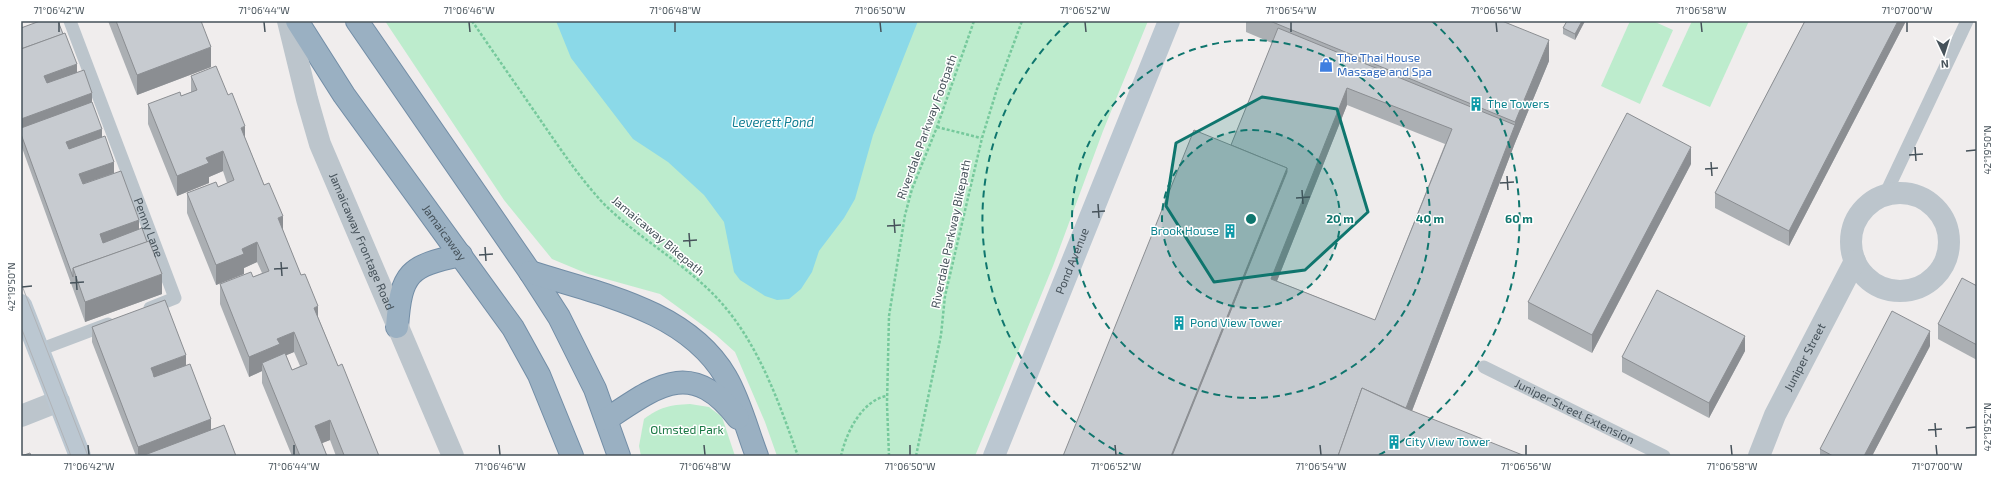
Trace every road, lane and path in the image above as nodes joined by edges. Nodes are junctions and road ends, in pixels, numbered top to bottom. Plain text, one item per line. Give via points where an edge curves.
1 (70, 21) edge
2 (288, 21) edge
3 (297, 21) edge
4 (357, 21) edge
5 (472, 21) edge
6 (974, 21) edge
7 (1022, 21) edge
8 (1169, 21) edge
9 (1967, 21) edge
10 (937, 127) junction
11 (982, 138) junction
12 (1885, 195) junction
13 (461, 255) junction
14 (1855, 261) junction
15 (530, 272) junction
16 (21, 305) edge
17 (140, 312) edge
18 (119, 320) edge
19 (397, 327) junction
20 (39, 350) junction
21 (1484, 367) dead end
22 (887, 396) junction
23 (59, 401) junction
24 (21, 416) edge
25 (606, 419) junction
26 (746, 429) junction
27 (80, 456) edge
28 (453, 456) edge
29 (572, 456) edge
30 (619, 456) edge
31 (757, 456) edge
32 (798, 456) edge
33 (841, 456) edge
34 (889, 456) edge
35 (916, 456) edge
36 (994, 456) edge
37 (1664, 456) edge
38 (1759, 456) edge

1 - 17 lane, Penny Lane via 174,298
2 - 19 street, Jamaicaway Frontage Road via 320,144
3 - 13 highway, Jamaicaway via 344,95
4 - 15 highway
5 - 32 path, Jamaicaway Bikepath via 557,144 593,191 638,234 703,285 729,313 764,370
6 - 10 path, Riverdale Parkway Footpath
7 - 11 path, Riverdale Parkway Bikepath
8 - 36 main road, Pond Avenue
9 - 12 lane
10 - 11 path
10 - 22 path, Riverdale Parkway Footpath via 912,189 900,240 889,316
11 - 35 path, Riverdale Parkway Bikepath via 945,296 941,335
12 - 14 street via 1870,202 1855,224 1851,245
12 - 14 street via 1900,192 1915,195 1940,212 1949,240 1947,255 1931,280 1918,287 1903,290 1888,289 1875,283 1863,274
13 - 19 highway via 428,262 413,273 406,282 402,294
13 - 29 highway, Jamaicaway via 526,351 550,398
14 - 38 street, Juniper Street via 1775,415
15 - 25 highway via 573,342
15 - 26 highway via 639,308 686,333 706,350 727,378
16 - 20 main road
18 - 20 lane
19 - 28 street, Jamaicaway Frontage Road
20 - 23 main road
21 - 37 lane, Juniper Street Extension
22 - 33 path via 878,398 864,409 846,440
22 - 34 path, Riverdale Parkway Footpath
23 - 24 street
23 - 27 main road
25 - 26 highway via 646,393 683,382 699,385 714,392
25 - 30 highway
26 - 31 highway

